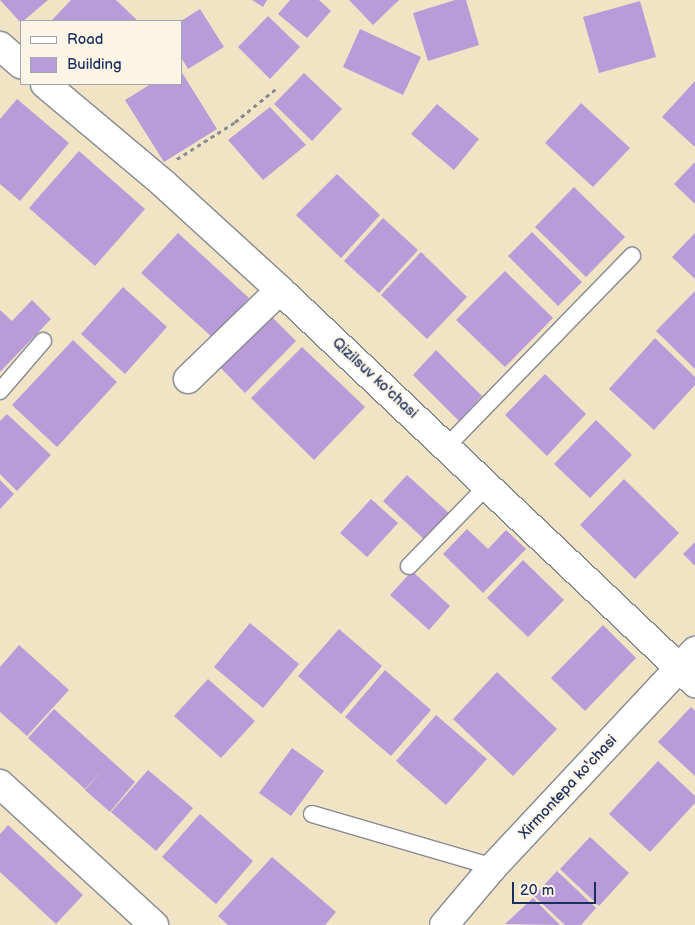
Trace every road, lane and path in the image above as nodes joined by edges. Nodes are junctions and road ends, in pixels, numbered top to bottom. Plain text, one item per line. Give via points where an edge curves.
1 (0, 46) edge
2 (20, 63) edge
3 (45, 85) edge
4 (278, 87) dead end
5 (164, 184) junction
6 (632, 256) dead end
7 (280, 290) junction
8 (43, 341) dead end
9 (188, 379) dead end
10 (0, 391) edge
11 (448, 446) junction
12 (488, 485) junction
13 (409, 566) dead end
14 (690, 667) edge
15 (0, 784) edge
16 (312, 814) dead end
17 (493, 867) junction
18 (154, 925) edge
19 (444, 925) edge

1 - 2 street
3 - 5 street, Qizilsuv ko'chasi
4 - 5 path via 235,122 175,161
5 - 7 street, Qizilsuv ko'chasi
6 - 11 lane
7 - 9 street
7 - 11 street, Qizilsuv ko'chasi
8 - 10 lane
11 - 12 street, Qizilsuv ko'chasi
12 - 13 lane
12 - 14 street, Qizilsuv ko'chasi
14 - 17 street, Xirmontepa ko'chasi
15 - 18 street
16 - 17 lane
17 - 19 street, Xirmontepa ko'chasi

